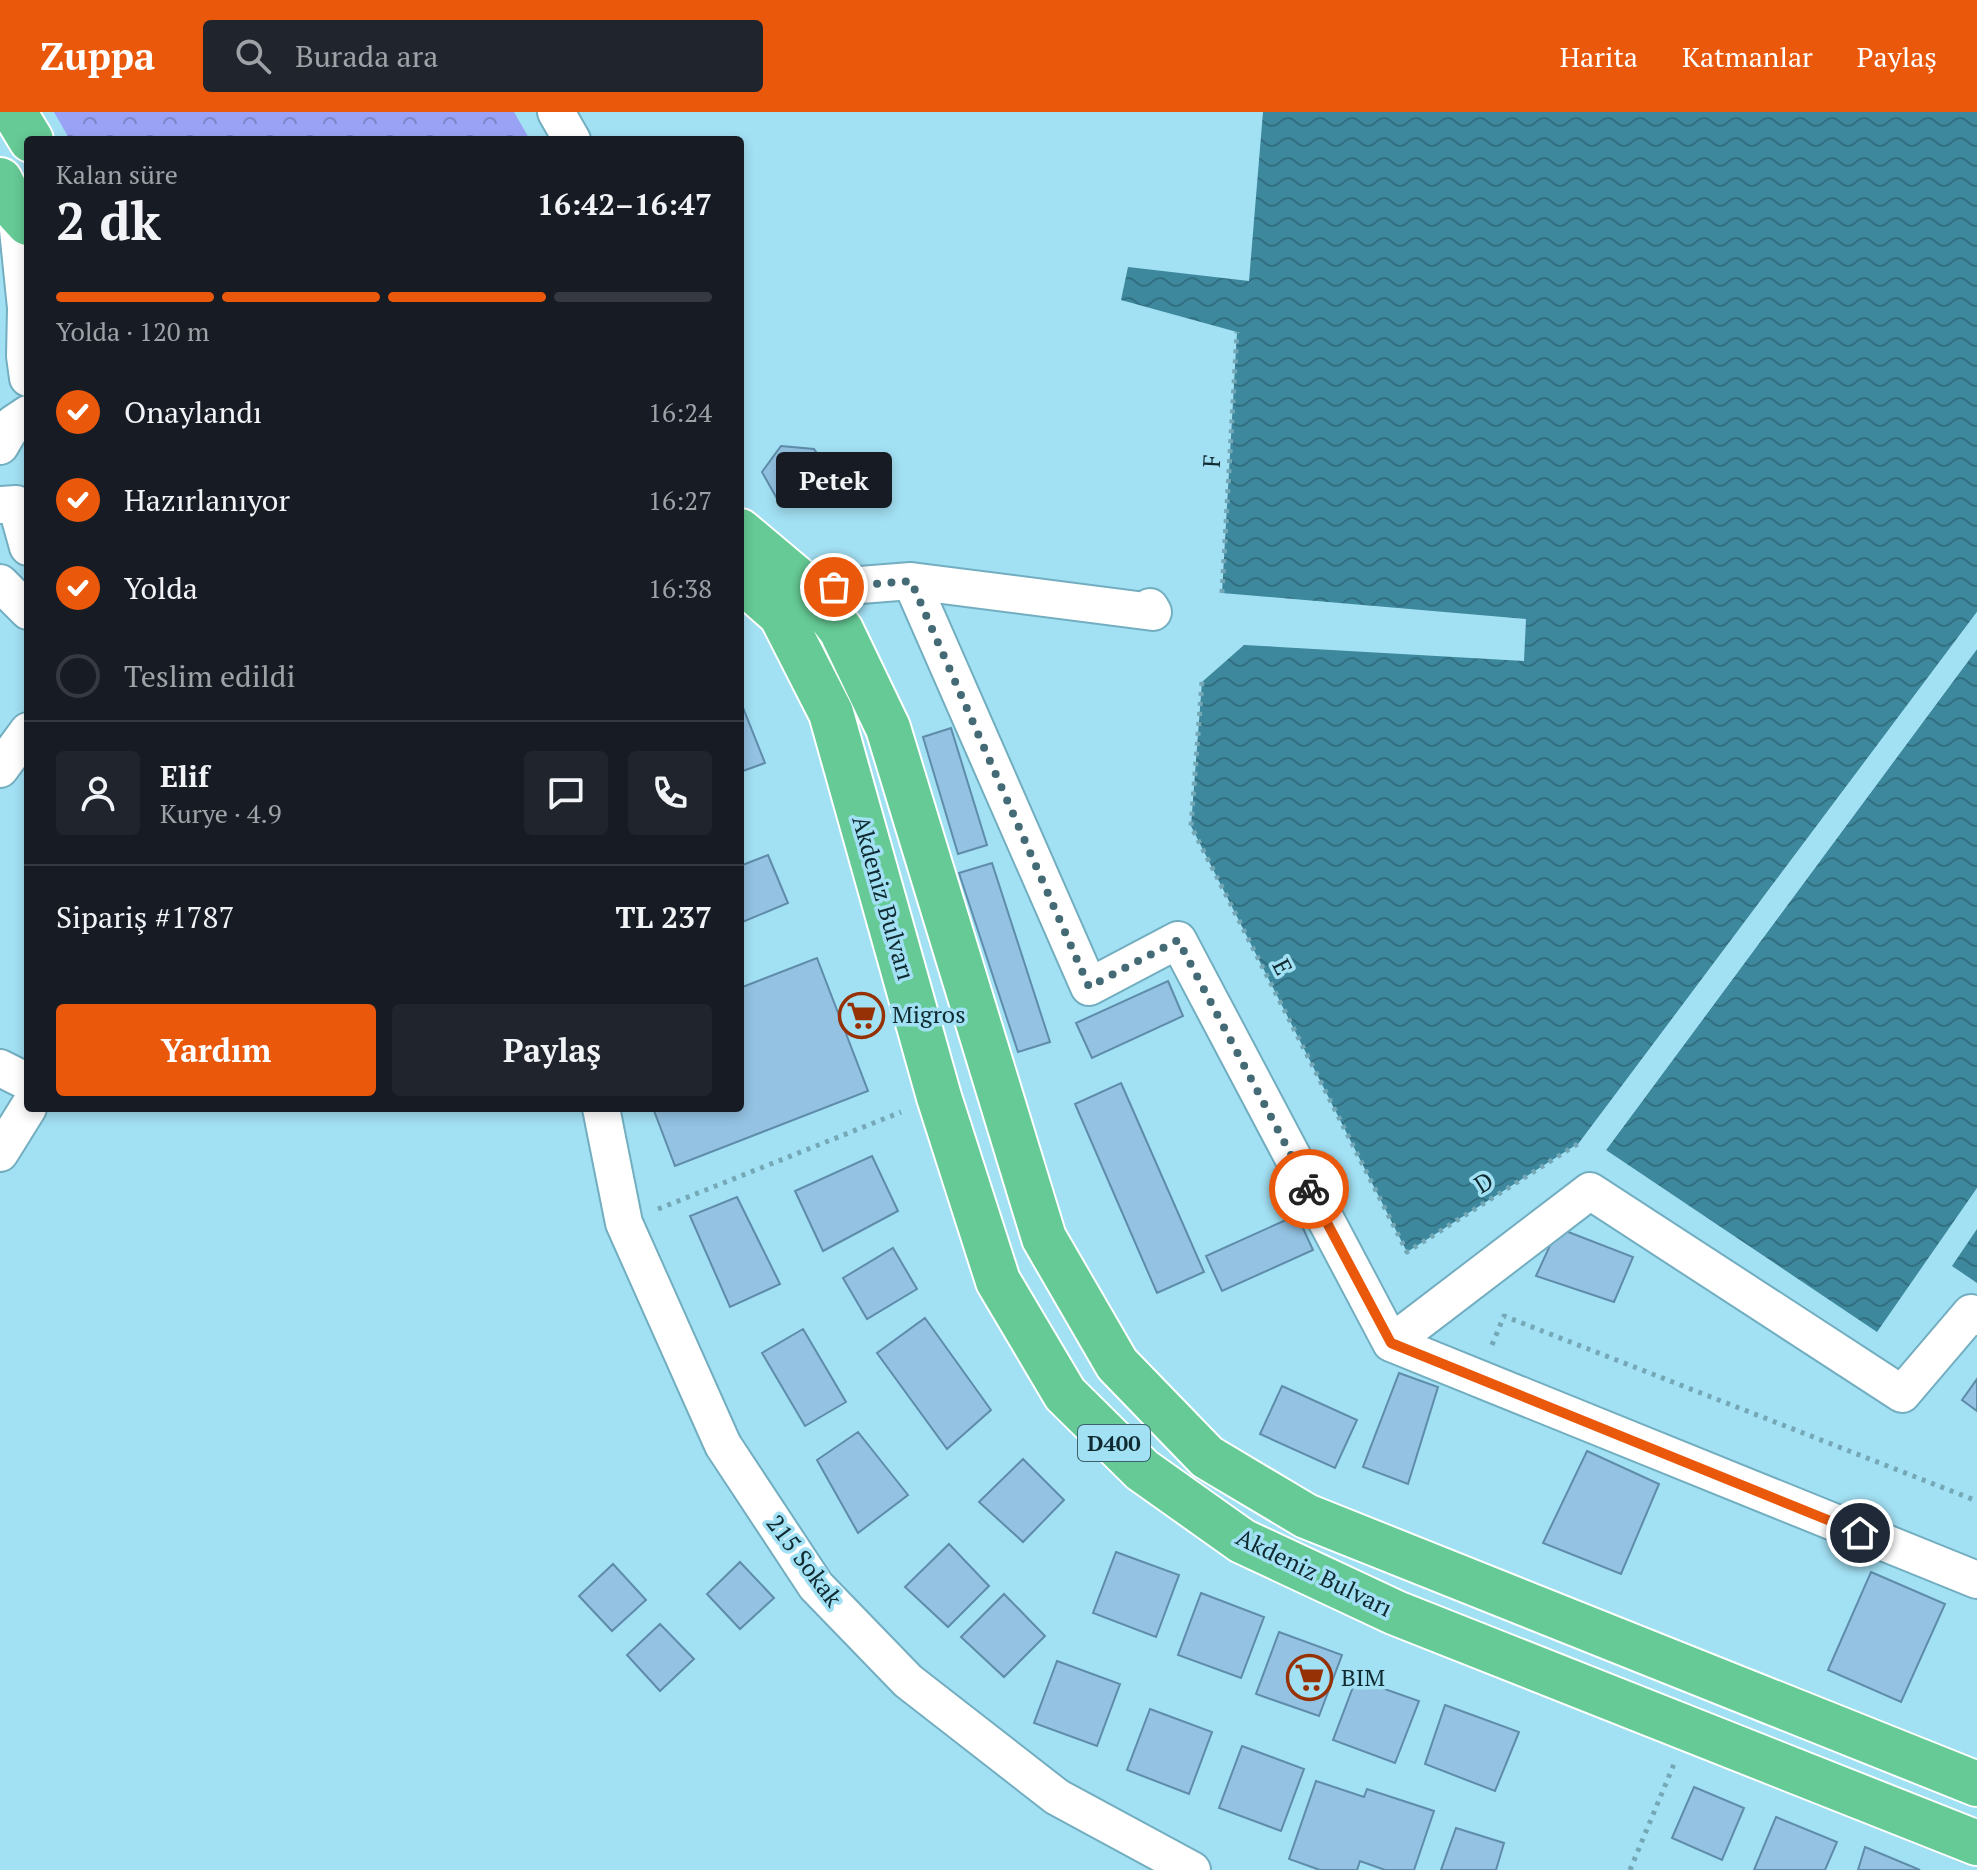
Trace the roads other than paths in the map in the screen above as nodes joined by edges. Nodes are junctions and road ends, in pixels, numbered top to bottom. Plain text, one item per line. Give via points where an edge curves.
1 (14, 112) edge
2 (556, 112) edge
3 (29, 136) edge
4 (570, 136) edge
5 (15, 204) edge
6 (24, 289) edge
7 (11, 500) edge
8 (744, 534) edge
9 (24, 536) edge
10 (911, 581) junction
11 (0, 583) edge
12 (744, 583) edge
13 (809, 589) junction
14 (24, 607) edge
15 (1150, 607) dead end
16 (24, 736) edge
17 (0, 769) edge
18 (0, 1068) edge
19 (24, 1080) edge
20 (26, 1112) edge
21 (602, 1112) edge
22 (0, 1153) edge
23 (1977, 1317) edge
24 (1391, 1343) junction
25 (1977, 1580) edge
26 (1977, 1784) edge
27 (1977, 1843) edge
28 (1192, 1870) edge

1 - 3 highway
2 - 4 street
5 - 6 street
7 - 9 street
8 - 13 highway, Akdeniz Bulvarı / D400
10 - 13 street
10 - 15 street via 1153,612
10 - 24 street via 1089,987 1178,940
11 - 14 street
12 - 27 highway, Akdeniz Bulvarı / D400 via 781,615 831,713 939,1097 998,1281 1065,1394 1142,1470 1242,1541 1396,1613
13 - 26 highway, Akdeniz Bulvarı / D400 via 841,630 888,728 1044,1238 1117,1364 1187,1437 1207,1457 1306,1516
16 - 17 street
18 - 19 street
20 - 22 street
21 - 28 street, 215 Sokak via 624,1223 723,1445 816,1586 908,1681 1057,1797
23 - 24 street via 1971,1313 1902,1394 1590,1191
24 - 25 street

